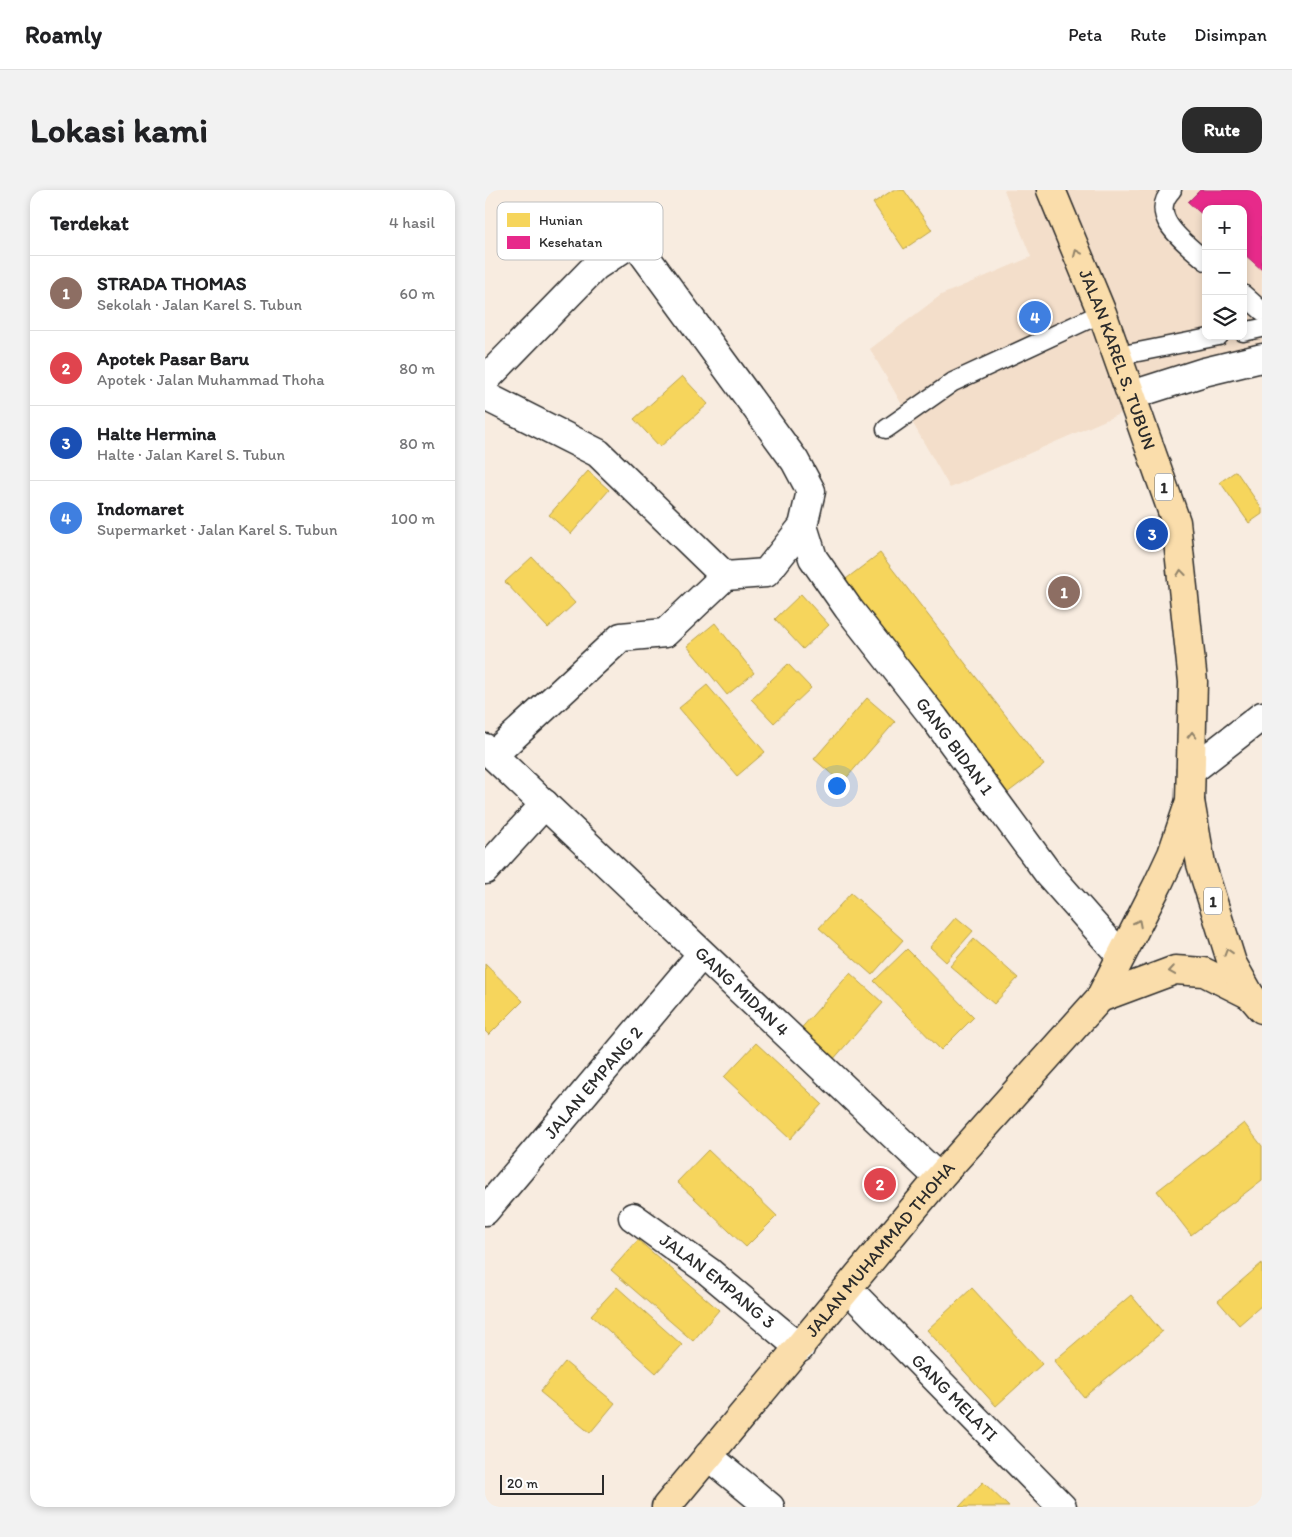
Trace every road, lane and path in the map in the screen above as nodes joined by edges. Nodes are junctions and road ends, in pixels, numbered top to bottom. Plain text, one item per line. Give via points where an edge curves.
1 (1051, 190) edge
2 (1172, 190) edge
3 (1202, 257) edge
4 (605, 260) edge
5 (648, 260) edge
6 (1244, 295) edge
7 (1262, 310) edge
8 (1102, 313) junction
9 (1262, 328) edge
10 (1247, 331) edge
11 (1202, 339) edge
12 (1118, 356) junction
13 (1262, 358) edge
14 (485, 380) edge
15 (1132, 395) junction
16 (485, 396) edge
17 (887, 429) dead end
18 (803, 526) junction
19 (725, 576) junction
20 (1262, 716) edge
21 (489, 752) edge
22 (1191, 771) junction
23 (1190, 801) junction
24 (545, 804) junction
25 (485, 870) edge
26 (701, 955) junction
27 (1121, 956) junction
28 (1100, 998) junction
29 (1256, 1002) edge
30 (939, 1178) junction
31 (485, 1211) edge
32 (633, 1218) dead end
33 (848, 1289) junction
34 (800, 1348) junction
35 (708, 1456) junction
36 (666, 1507) edge
37 (770, 1507) edge
38 (1062, 1507) edge

8 -> 1 main road, JALAN KAREL S. TUBUN / 1
2 - 3 lane via 1166,196 1164,214 1171,230
4 - 14 street
5 - 18 street via 795,461 811,491
6 - 7 lane
8 - 12 main road, JALAN KAREL S. TUBUN / 1
8 - 17 lane via 953,382
9 - 10 lane
11 - 12 lane
12 - 15 main road, JALAN KAREL S. TUBUN / 1
13 - 15 street
22 -> 15 main road, JALAN KAREL S. TUBUN / 1 via 1193,682 1176,522
16 - 19 street via 598,453
18 - 19 street via 766,573
18 - 27 street, GANG BIDAN 1 via 813,558 848,608 1049,873
19 - 21 street via 665,633 621,637
20 - 22 street
21 - 24 street, GANG MIDAN 4
22 - 23 main road, JALAN KAREL S. TUBUN / 1
27 -> 23 main road, JALAN MUHAMMAD THOHA via 1172,854
29 -> 23 main road, 1 via 1232,963 1201,864
24 - 25 street
24 - 26 street, GANG MIDAN 4
26 - 30 street, GANG MIDAN 4
26 - 31 street, JALAN EMPANG 2
27 - 28 main road, JALAN MUHAMMAD THOHA
29 -> 28 main road, JALAN MUHAMMAD THOHA via 1204,972 1175,970
28 - 30 main road, JALAN MUHAMMAD THOHA
30 - 33 main road, JALAN MUHAMMAD THOHA
32 - 34 street, JALAN EMPANG 3 via 708,1271
33 - 34 main road, JALAN MUHAMMAD THOHA
33 - 38 street, GANG MELATI
34 - 35 main road, JALAN MUHAMMAD THOHA
35 - 36 main road, JALAN MUHAMMAD THOHA
35 - 37 street

